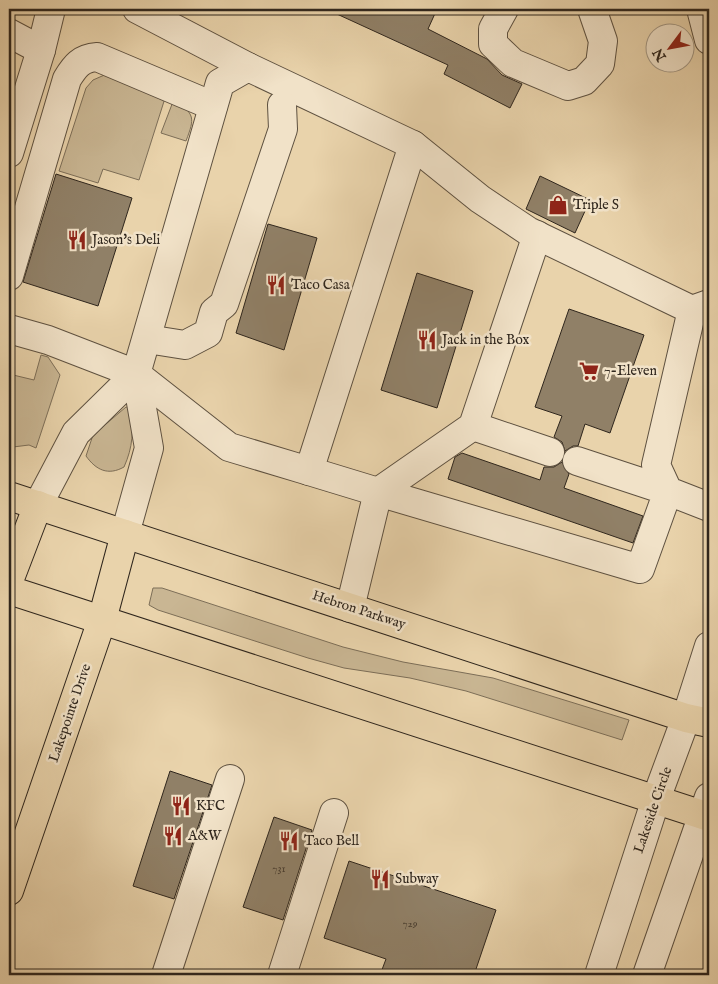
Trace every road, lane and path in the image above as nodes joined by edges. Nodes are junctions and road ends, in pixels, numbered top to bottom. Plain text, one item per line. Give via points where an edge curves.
1 (51, 9) edge
2 (137, 9) edge
3 (504, 9) edge
4 (592, 9) edge
5 (701, 9) edge
6 (9, 33) edge
7 (709, 40) edge
8 (41, 50) junction
9 (248, 67) junction
10 (287, 96) junction
11 (213, 106) junction
12 (414, 145) junction
13 (9, 153) edge
14 (537, 235) junction
15 (9, 276) edge
16 (700, 307) edge
17 (9, 329) edge
18 (147, 339) junction
19 (136, 374) junction
20 (474, 426) junction
21 (550, 452) dead end
22 (577, 461) dead end
23 (309, 471) junction
24 (668, 491) junction
25 (378, 492) junction
26 (9, 496) edge
27 (38, 505) junction
28 (709, 507) edge
29 (125, 534) junction
30 (9, 581) edge
31 (9, 590) edge
32 (350, 608) junction
33 (102, 620) junction
34 (709, 646) edge
35 (698, 720) edge
36 (230, 779) dead end
37 (656, 799) junction
38 (707, 810) edge
39 (334, 813) dead end
40 (9, 891) edge
41 (166, 975) edge
42 (282, 975) edge
43 (600, 975) edge
44 (647, 975) edge

1 - 8 street
2 - 9 street
3 - 4 street via 493,29 494,44 513,63 568,86 584,82 600,64 603,41
5 - 7 street
6 - 8 street
8 - 13 street
9 - 10 street
9 - 11 street via 220,83
10 - 12 street
10 - 18 street via 283,129 224,304 214,312 208,333 185,345
11 - 15 street via 97,57 86,58 76,65 67,80
11 - 18 street
12 - 14 street via 480,199
12 - 23 street
14 - 16 street
14 - 20 street
16 - 24 street via 656,465
17 - 19 street via 48,340
18 - 19 street
19 - 23 street via 229,447
19 - 27 street via 76,433
19 - 29 street via 149,448
20 - 21 street
20 - 25 street
22 - 24 street
23 - 25 street
24 - 25 street via 640,569
24 - 28 street
25 - 32 street
26 - 27 main road, Hebron Parkway
27 - 29 main road, Hebron Parkway
27 - 30 main road
29 - 32 main road, Hebron Parkway
29 - 33 main road, Lakepointe Drive
31 - 33 main road
32 - 35 main road, Hebron Parkway
33 - 37 main road
33 - 40 main road, Lakepointe Drive
34 - 35 street, Lakeside Circle
35 - 37 street, Lakeside Circle
36 - 41 street
37 - 38 main road
37 - 43 street, Lakeside Circle
38 - 44 street
39 - 42 street

